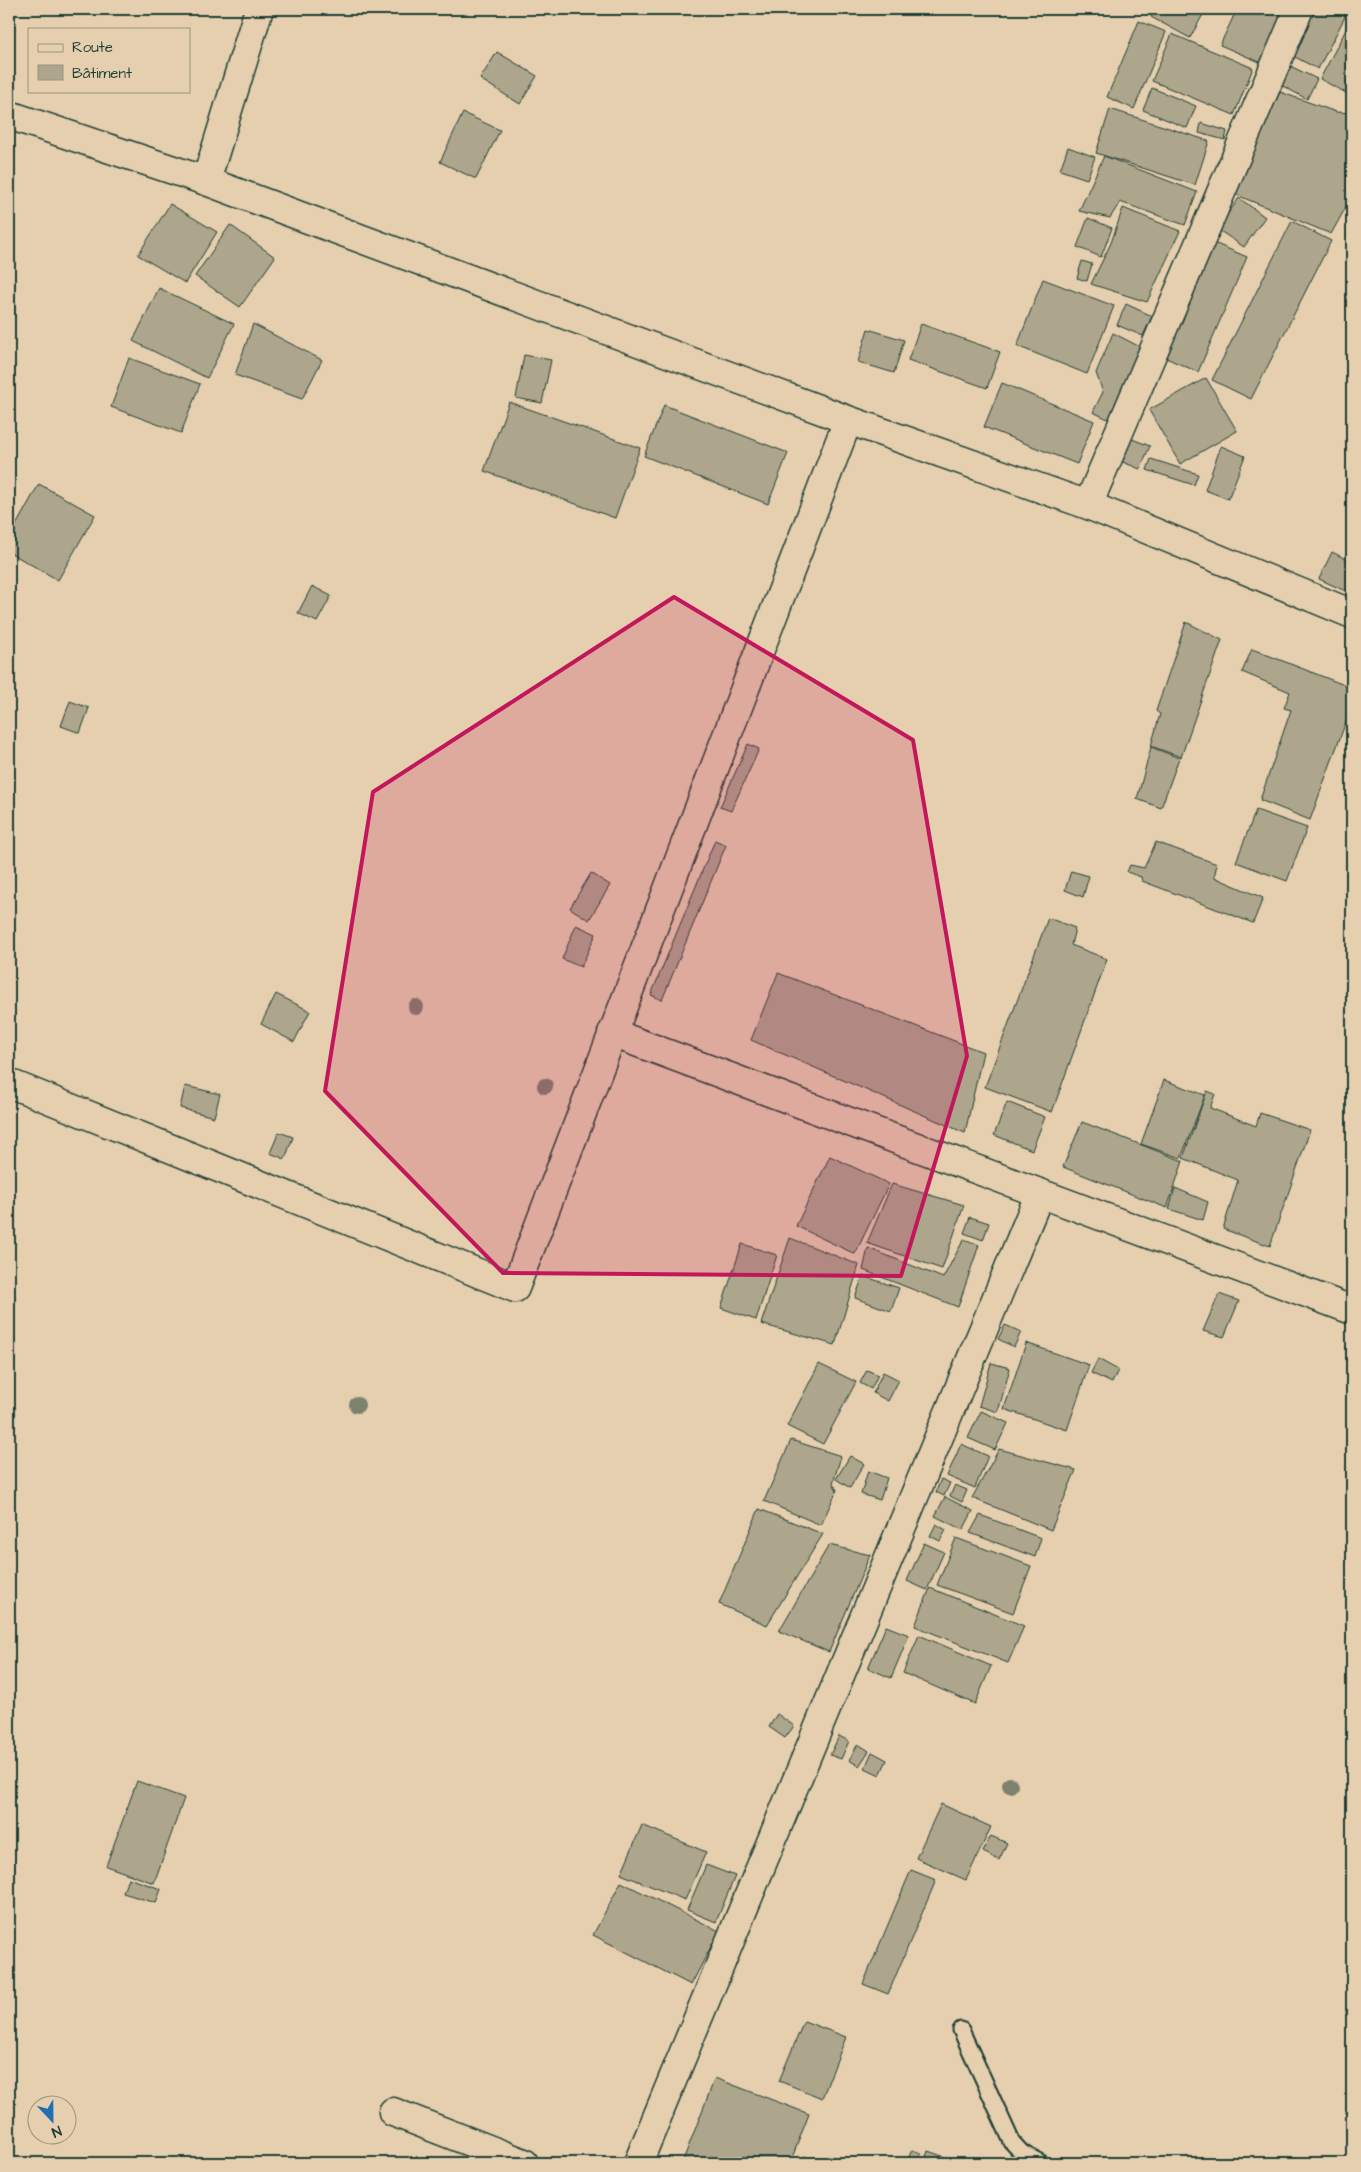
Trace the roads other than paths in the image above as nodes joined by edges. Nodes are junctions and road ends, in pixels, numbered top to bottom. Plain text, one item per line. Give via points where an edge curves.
1 (259, 9) edge
2 (1299, 9) edge
3 (9, 116) edge
4 (206, 181) junction
5 (848, 420) junction
6 (1088, 505) junction
7 (1352, 614) edge
8 (612, 1033) junction
9 (9, 1083) edge
10 (1040, 1193) junction
11 (1352, 1310) edge
12 (961, 2030) dead end
13 (393, 2112) dead end
14 (485, 2156) edge
15 (524, 2163) edge
16 (638, 2163) edge
17 (1041, 2163) edge

1 - 4 street
2 - 6 street
3 - 4 street
4 - 5 street
5 - 6 street
5 - 8 street
6 - 7 street
8 - 9 street via 516,1288
8 - 10 street
10 - 11 street
10 - 16 street
12 - 17 lane via 1012,2142 1022,2154
13 - 14 street
14 - 15 street

